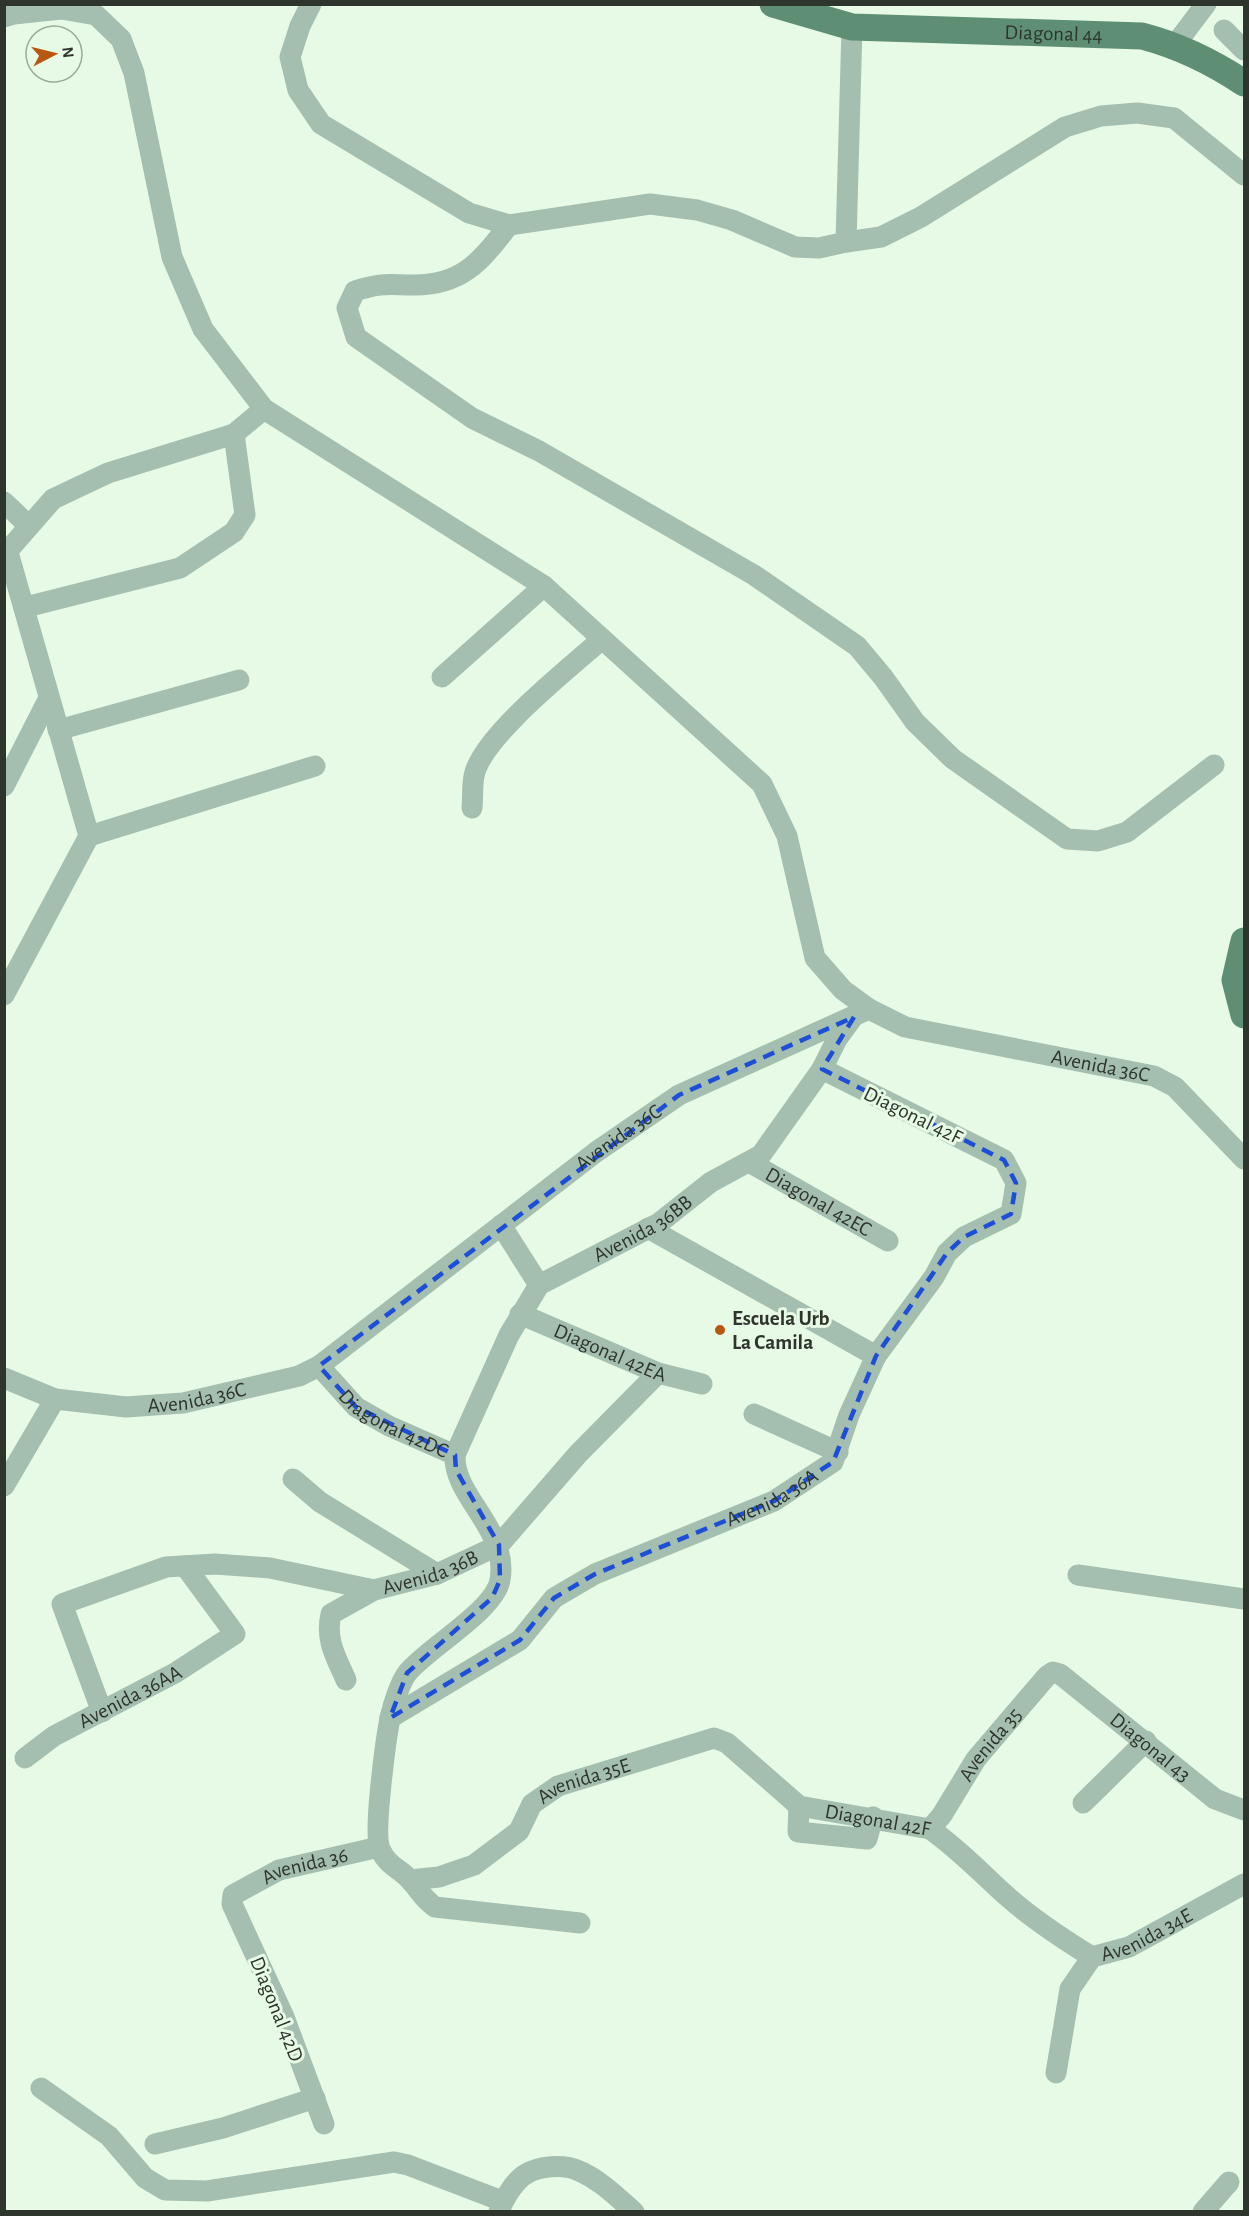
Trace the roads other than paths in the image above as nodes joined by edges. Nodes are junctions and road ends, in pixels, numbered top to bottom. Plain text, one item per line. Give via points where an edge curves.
1 (311, 4) edge
2 (774, 4) edge
3 (1206, 4) edge
4 (4, 17) edge
5 (852, 27) junction
6 (1224, 30) dead end
7 (1175, 45) junction
8 (1245, 50) edge
9 (1245, 83) edge
10 (1245, 175) edge
11 (509, 225) junction
12 (846, 242) junction
13 (264, 409) junction
14 (234, 434) junction
15 (4, 502) edge
16 (29, 526) junction
17 (6, 552) edge
18 (543, 585) junction
19 (26, 607) junction
20 (602, 639) junction
21 (442, 677) dead end
22 (238, 680) dead end
23 (49, 698) junction
24 (58, 730) junction
25 (1214, 765) dead end
26 (315, 766) dead end
27 (4, 786) edge
28 (472, 808) dead end
29 (89, 836) junction
30 (1245, 941) edge
31 (4, 996) edge
32 (861, 1013) junction
33 (1245, 1015) edge
34 (822, 1069) junction
35 (1245, 1159) edge
36 (1004, 1160) joint
37 (749, 1162) junction
38 (501, 1225) junction
39 (648, 1228) junction
40 (888, 1241) dead end
41 (539, 1285) junction
42 (520, 1314) junction
43 (876, 1356) junction
44 (319, 1366) junction
45 (658, 1373) junction
46 (4, 1378) edge
47 (702, 1384) dead end
48 (55, 1400) junction
49 (754, 1414) dead end
50 (838, 1452) junction
51 (455, 1455) junction
52 (293, 1479) dead end
53 (4, 1486) edge
54 (499, 1545) junction
55 (185, 1566) junction
56 (437, 1574) junction
57 (1078, 1575) dead end
58 (374, 1590) junction
59 (1245, 1599) edge
60 (1060, 1674) joint
61 (346, 1680) dead end
62 (102, 1712) junction
63 (390, 1718) junction
64 (714, 1738) joint
65 (1146, 1741) junction
66 (25, 1758) dead end
67 (1083, 1803) dead end
68 (1245, 1810) edge
69 (930, 1829) junction
70 (379, 1847) junction
71 (410, 1880) junction
72 (1245, 1884) edge
73 (233, 1895) joint
74 (580, 1923) dead end
75 (1092, 1956) junction
76 (1056, 2073) dead end
77 (41, 2088) dead end
78 (315, 2098) junction
79 (324, 2124) dead end
80 (155, 2144) dead end
81 (1229, 2182) dead end
82 (500, 2206) edge
83 (634, 2211) edge
84 (1203, 2211) edge

1 - 11 street via 290,57 298,90 321,124 469,213
2 - 5 main road, Diagonal 44
3 - 7 street
4 - 13 street via 61,9 96,15 121,39 134,73 172,257 203,329
5 - 7 main road, Diagonal 44 via 1142,36
5 - 12 street
6 - 8 street
7 - 9 main road, Diagonal 44 via 1209,60
10 - 12 street via 1174,118 1137,113 1101,116 1065,127 921,217 881,237
11 - 12 street via 650,204 697,210 732,220 795,247 819,248
11 - 25 street via 480,262 456,278 418,285 377,283 355,291 347,308 356,337 472,418 539,451 754,575 857,646 915,722 953,759 1067,839 1098,841 1127,832
13 - 14 street
13 - 18 street
14 - 16 street via 108,472 53,499
14 - 19 street via 244,515 234,532 180,568
15 - 16 street
16 - 17 street
17 - 19 street
18 - 20 street
18 - 21 street
19 - 23 street
20 - 28 street via 501,732 484,753 474,774
20 - 32 street via 762,784 787,836 815,958
22 - 24 street
23 - 24 street
23 - 27 street
24 - 29 street
26 - 29 street
29 - 31 street
30 - 33 main road via 1235,980
32 - 34 street, Avenida 36BB via 837,1039
32 - 35 street, Avenida 36C via 905,1027 1154,1076 1175,1087
32 - 38 street, Avenida 36C via 679,1095
34 - 36 street, Diagonal 42F
34 - 37 street, Avenida 36BB via 761,1155
36 - 43 street, Avenida 36A via 1016,1183 1011,1214 963,1237 947,1253
37 - 39 street, Avenida 36BB via 711,1182
37 - 40 street, Diagonal 42EC
38 - 41 street
38 - 44 street, Avenida 36C
39 - 41 street, Avenida 36BB
39 - 43 street
41 - 42 street, Avenida 36BB
42 - 45 street, Diagonal 42EA
42 - 51 street, Avenida 36BB
43 - 50 street, Avenida 36A via 849,1415
44 - 48 street, Avenida 36C via 299,1376 183,1403 126,1407
44 - 51 street, Diagonal 42DC via 356,1407
45 - 47 street, Diagonal 42EA
45 - 54 street, Avenida 36B via 578,1454
46 - 48 street, Avenida 36C
48 - 53 street
49 - 50 street
50 - 63 street, Avenida 36A via 833,1462 774,1501 595,1574 554,1598 520,1640
51 - 54 street, Diagonal 42DC via 456,1470
52 - 56 street via 320,1502
54 - 56 street, Avenida 36B
54 - 63 street, Diagonal 42DC via 500,1580 492,1598 407,1673
55 - 58 street, Avenida 36B via 270,1568
55 - 62 street, Avenida 36AA via 235,1634 175,1673
55 - 62 street, Avenida 36B via 166,1567 62,1604
56 - 58 street, Avenida 36B
57 - 59 street
58 - 61 street via 331,1614 329,1644
60 - 65 street, Diagonal 43
60 - 69 street, Avenida 35 via 1053,1672 1047,1676 976,1759
62 - 66 street, Avenida 36AA via 54,1736
63 - 70 street, Diagonal 42DC
64 - 69 street, Diagonal 42F via 727,1743 799,1806
64 - 71 street, Avenida 35E via 558,1786 532,1804 519,1831 474,1865 439,1877
65 - 67 street
65 - 68 street, Diagonal 43 via 1215,1799
69 - 75 street, Diagonal 42F via 1053,1933
70 - 71 street via 390,1866
70 - 73 street, Avenida 36 via 279,1870
71 - 74 street via 421,1897 435,1907
72 - 75 street, Avenida 34E via 1129,1947
73 - 78 street, Diagonal 42D via 232,1904 284,2017
75 - 76 street, Avenida 34E via 1070,1989
77 - 82 street via 109,2136 145,2178 165,2190 207,2191 394,2162 408,2164
78 - 79 street, Diagonal 42D
78 - 80 street via 223,2128
81 - 84 street
82 - 83 street via 526,2174 553,2166 575,2169 606,2186

